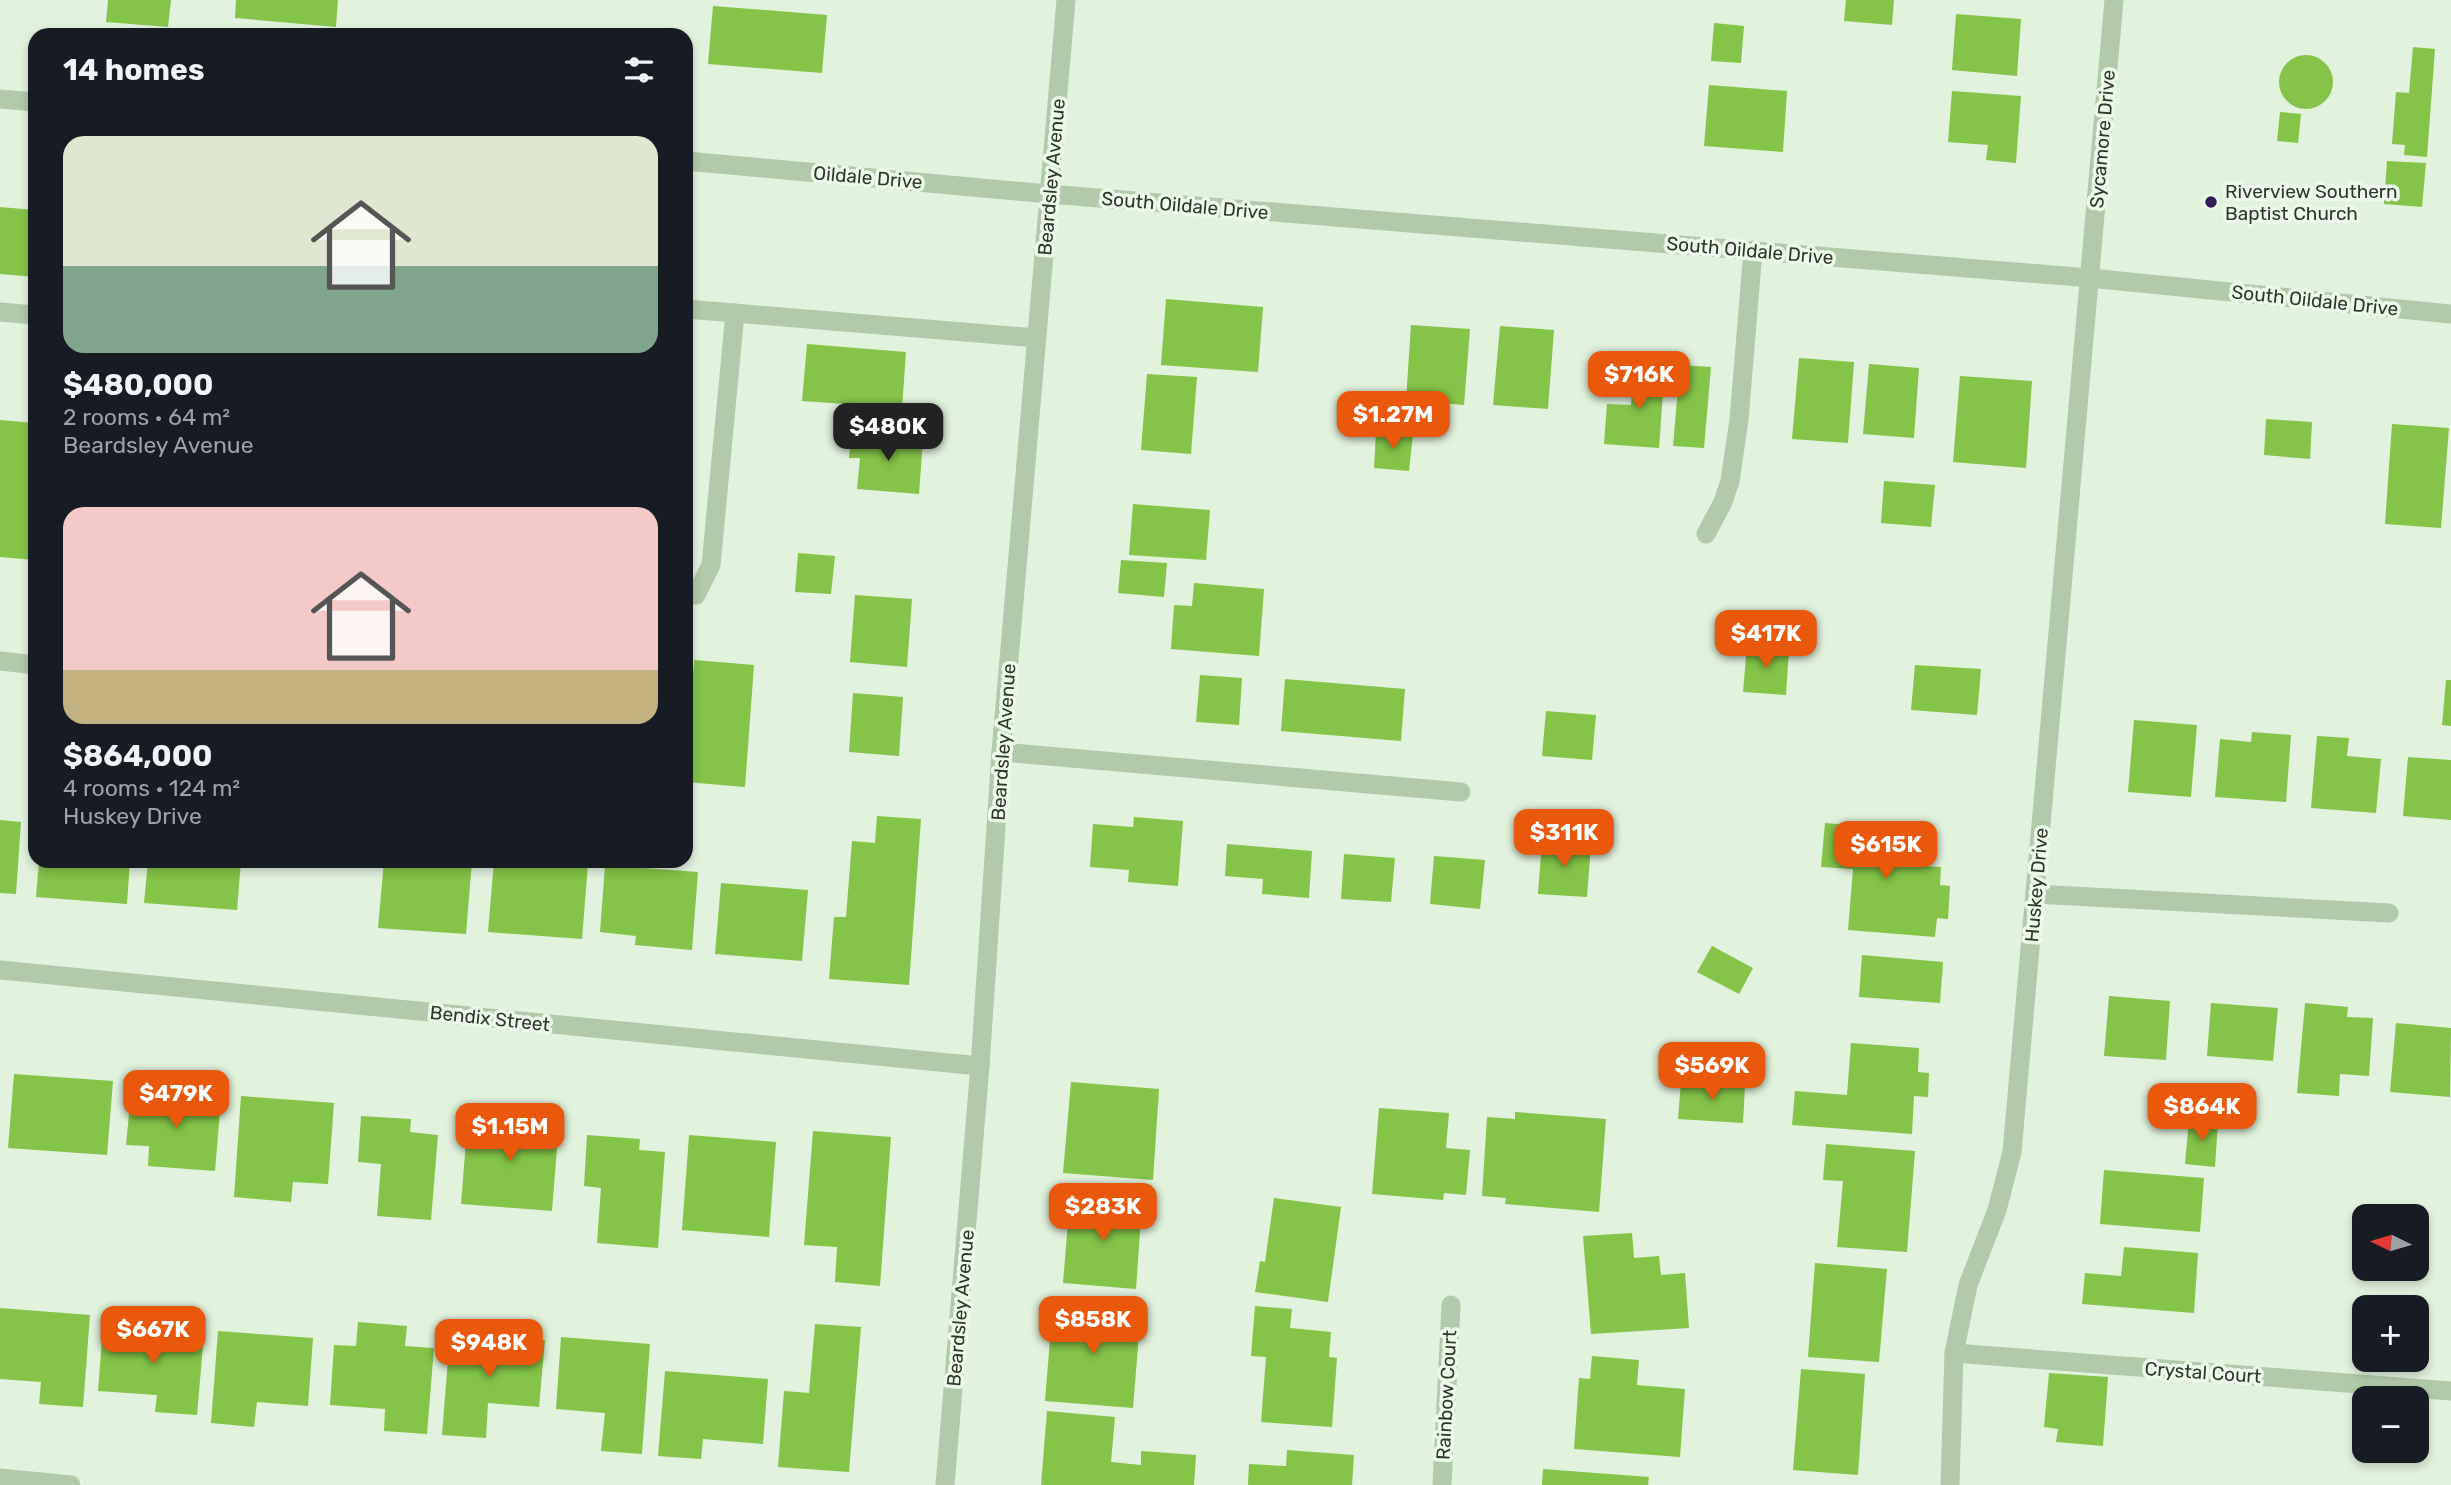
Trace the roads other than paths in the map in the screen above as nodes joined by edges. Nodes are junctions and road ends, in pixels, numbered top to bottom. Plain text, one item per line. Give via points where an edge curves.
1 (1066, 0) edge
2 (2114, 0) edge
3 (0, 99) edge
4 (28, 101) edge
5 (693, 162) edge
6 (1049, 194) junction
7 (1754, 250) junction
8 (2090, 278) junction
9 (693, 310) edge
10 (0, 312) edge
11 (736, 313) junction
12 (28, 314) edge
13 (2451, 314) edge
14 (1037, 338) junction
15 (1706, 534) dead end
16 (693, 595) edge
17 (0, 661) edge
18 (28, 664) edge
19 (1001, 752) junction
20 (1461, 792) dead end
21 (2035, 894) junction
22 (2389, 913) dead end
23 (0, 970) edge
24 (980, 1066) junction
25 (1451, 1305) dead end
26 (1954, 1353) junction
27 (2451, 1391) edge
28 (0, 1478) edge
29 (71, 1485) edge
30 (945, 1485) edge
31 (1442, 1485) edge
32 (1950, 1485) edge

1 - 6 street, Beardsley Avenue
2 - 8 street, Sycamore Drive
3 - 4 street
5 - 6 street, Oildale Drive
6 - 7 street, South Oildale Drive
6 - 14 street, Beardsley Avenue
7 - 8 street, South Oildale Drive
7 - 15 street via 1730,481
8 - 13 street, South Oildale Drive
8 - 21 street, Huskey Drive
9 - 11 street
10 - 12 street
11 - 14 street
11 - 16 street via 711,565
14 - 19 street, Beardsley Avenue
17 - 18 street
19 - 20 street
19 - 24 street, Beardsley Avenue
21 - 22 street
21 - 26 street, Huskey Drive via 2012,1152 1997,1210 1968,1285
23 - 24 street, Bendix Street
24 - 30 street, Beardsley Avenue
25 - 31 street, Rainbow Court
26 - 27 street, Crystal Court
26 - 32 street, Huskey Drive
28 - 29 street

